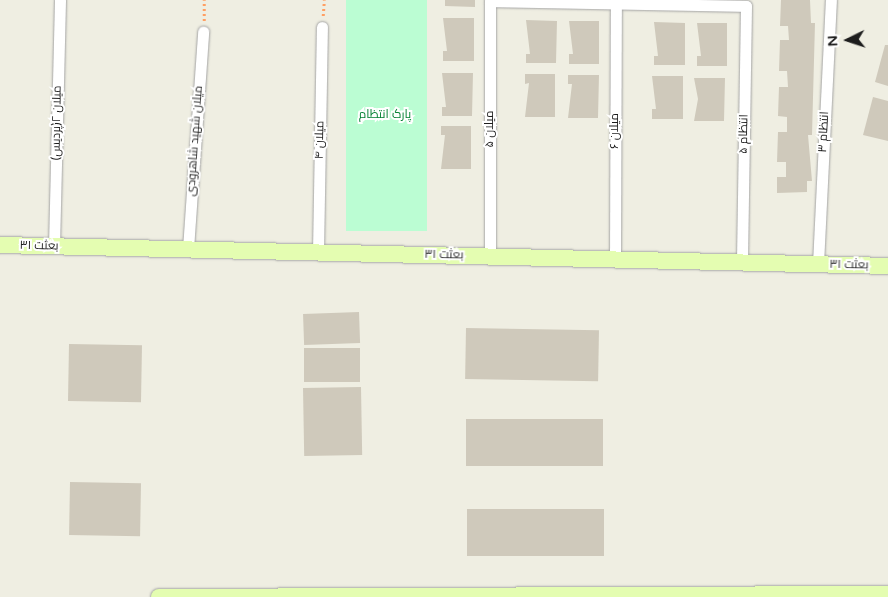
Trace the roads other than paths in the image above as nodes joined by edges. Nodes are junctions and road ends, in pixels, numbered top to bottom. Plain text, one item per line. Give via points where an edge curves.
1 (60, 0) edge
2 (831, 0) edge
3 (490, 1) edge
4 (616, 3) junction
5 (322, 27) dead end
6 (203, 32) road end
7 (0, 245) edge
8 (54, 246) junction
9 (188, 250) junction
10 (318, 252) junction
11 (490, 256) junction
12 (615, 259) junction
13 (742, 262) junction
14 (818, 264) junction
15 (888, 266) edge
16 (888, 594) edge
17 (256, 596) edge
18 (159, 597) edge

1 - 8 street, میلان ۲(پردیس)
2 - 14 street, انتظام ۳
3 - 4 street
3 - 11 street, میلان ۵
4 - 12 street, میلان ۶
4 - 13 street, انتظام ۵ via 746,6
5 - 10 street, میلان ۴
6 - 9 street, میلان شهید شاهرودی
7 - 8 street, بعثت ۳۱
8 - 9 street, بعثت ۳۱
9 - 10 street, بعثت ۳۱
10 - 11 street, بعثت ۳۱
11 - 12 street, بعثت ۳۱
12 - 13 street, بعثت ۳۱
13 - 14 street, بعثت ۳۱
14 - 15 street, بعثت ۳۱
16 - 17 street
17 - 18 street

